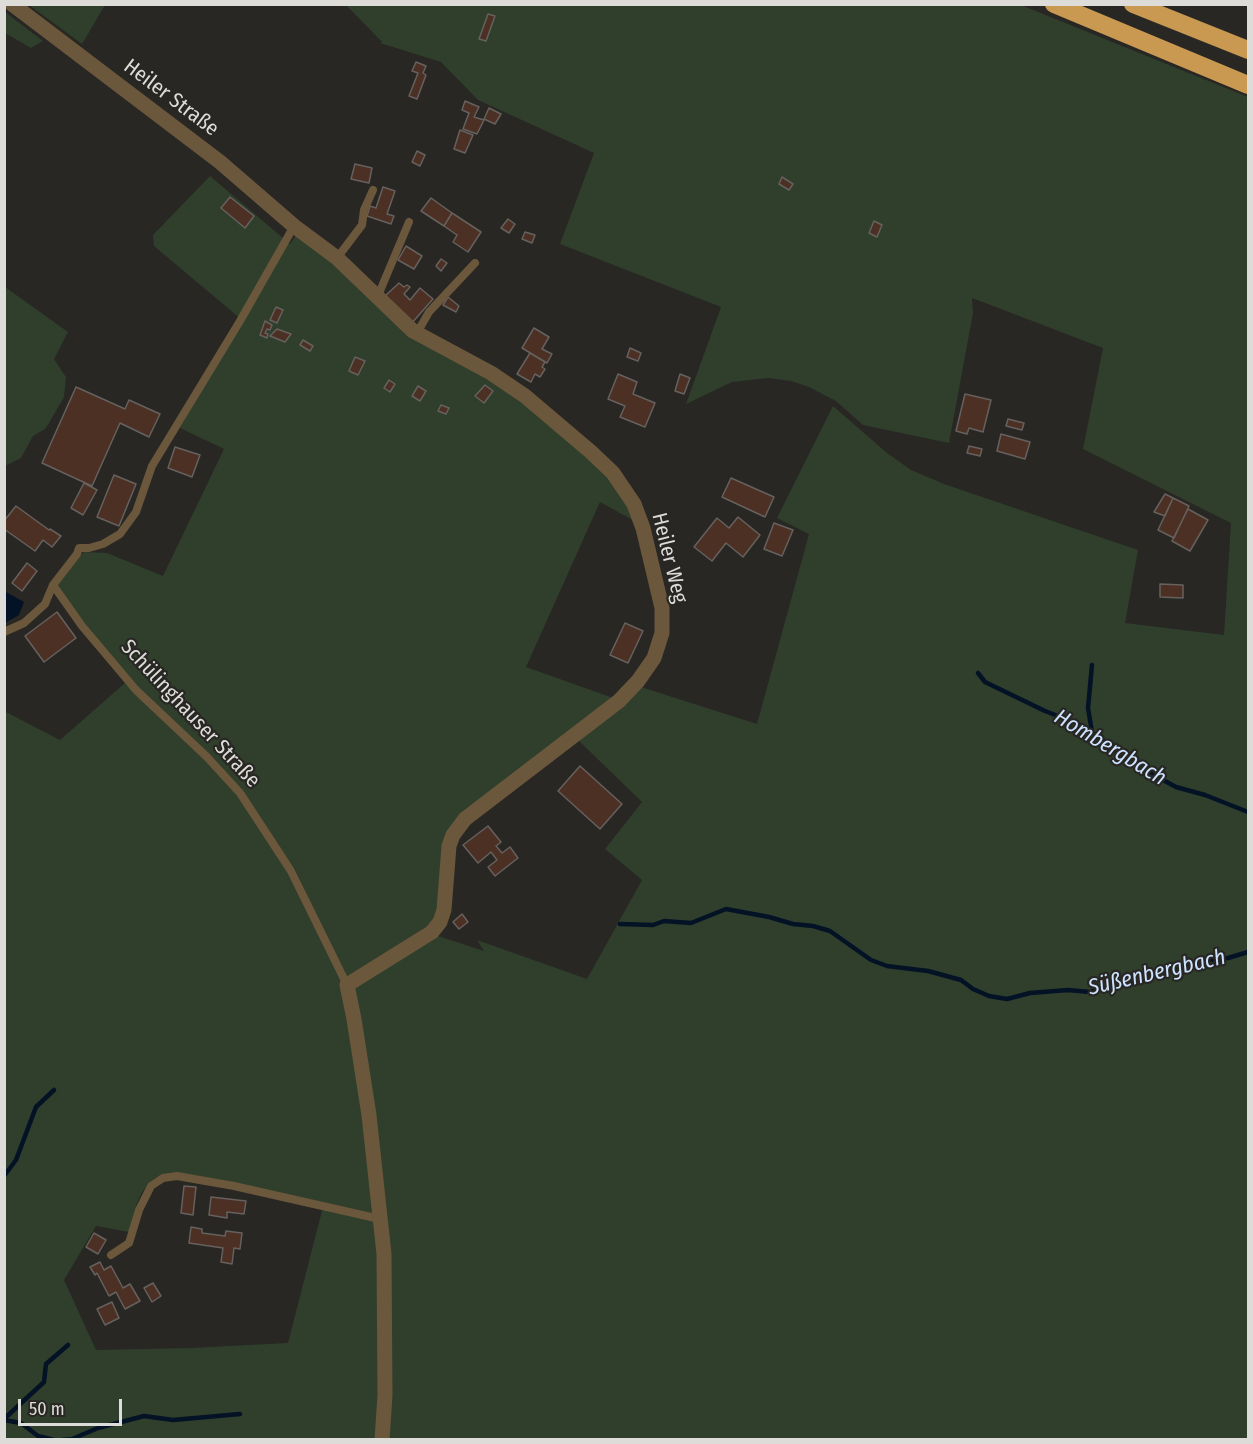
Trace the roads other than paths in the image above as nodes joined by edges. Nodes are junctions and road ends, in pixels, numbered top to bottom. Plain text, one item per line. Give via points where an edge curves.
1 (12, 4) edge
2 (1054, 4) edge
3 (1132, 4) edge
4 (1248, 50) edge
5 (1248, 85) edge
6 (373, 190) dead end
7 (409, 222) dead end
8 (297, 228) junction
9 (337, 258) junction
10 (475, 262) dead end
11 (377, 298) junction
12 (417, 333) junction
13 (53, 585) junction
14 (4, 632) edge
15 (347, 985) junction
16 (380, 1219) junction
17 (111, 1255) dead end
18 (382, 1440) edge

1 - 8 street, Heiler Straße via 220,162
2 - 5 highway
3 - 4 highway
6 - 9 lane via 362,225
7 - 11 lane
8 - 9 street, Heiler Weg
8 - 13 lane via 152,466 136,512 120,534 104,544 79,548
9 - 11 street, Heiler Weg
10 - 12 lane via 429,312
11 - 12 street, Heiler Weg
12 - 15 street, Heiler Weg via 525,396 613,472 634,504 643,528 662,608 662,633 654,658 619,701 465,819 449,846 444,910 432,932
13 - 14 lane via 45,604 24,623
13 - 15 lane, Schülinghauser Straße via 136,690 240,794 291,871
15 - 16 street, Schülinghauser Straße via 369,1115
16 - 17 lane via 177,1176 163,1178 151,1186 129,1243
16 - 18 street, Schülinghauser Straße via 385,1355

